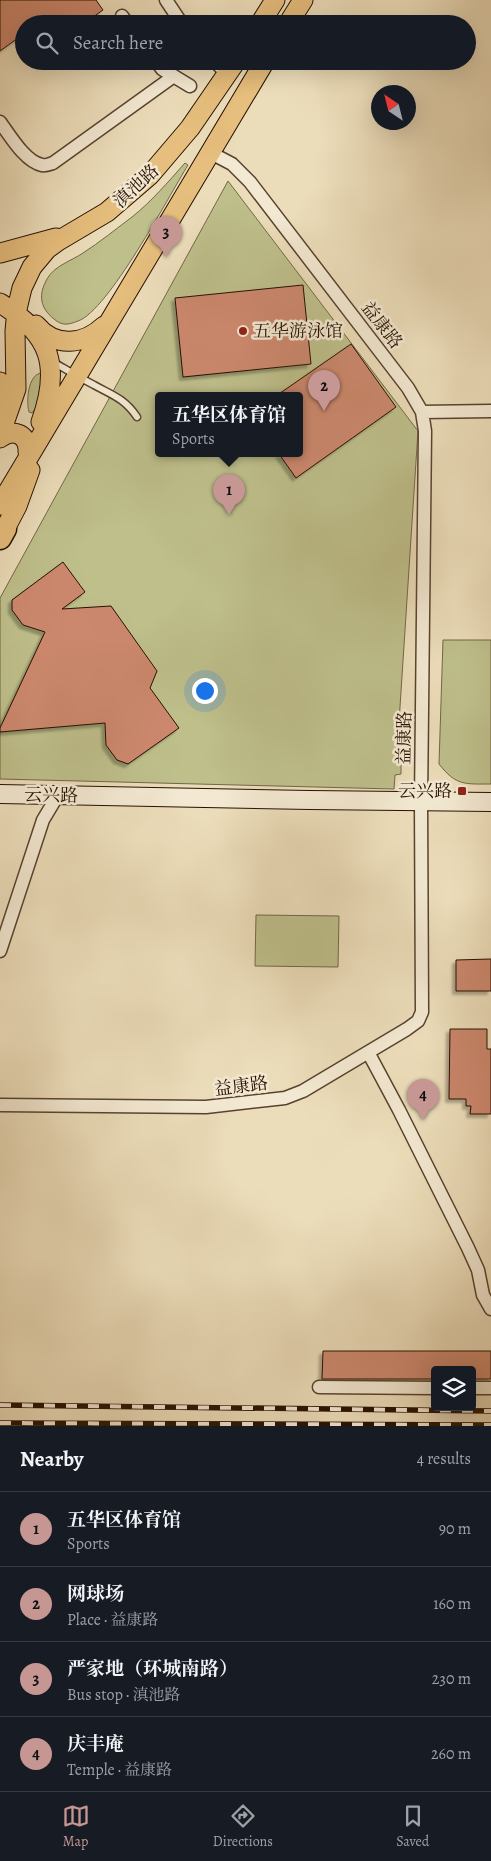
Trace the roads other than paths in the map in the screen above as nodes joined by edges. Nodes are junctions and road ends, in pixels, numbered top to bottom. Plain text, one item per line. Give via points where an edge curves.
1 (166, 0) edge
2 (275, 0) edge
3 (303, 0) edge
4 (176, 15) edge
5 (266, 15) edge
6 (294, 15) edge
7 (164, 70) edge
8 (223, 70) edge
9 (260, 70) edge
10 (174, 76) junction
11 (190, 86) dead end
12 (0, 122) edge
13 (211, 153) junction
14 (82, 227) junction
15 (0, 253) edge
16 (26, 277) junction
17 (0, 303) edge
18 (114, 313) junction
19 (16, 314) junction
20 (8, 332) edge
21 (42, 341) junction
22 (79, 341) junction
23 (50, 360) junction
24 (77, 376) junction
25 (0, 382) edge
26 (52, 407) junction
27 (491, 411) edge
28 (422, 412) junction
29 (137, 416) dead end
30 (0, 421) edge
31 (0, 436) edge
32 (33, 445) junction
33 (0, 504) edge
34 (3, 533) edge
35 (0, 794) edge
36 (58, 795) junction
37 (421, 801) junction
38 (491, 802) edge
39 (0, 951) edge
40 (368, 1052) junction
41 (0, 1105) edge
42 (486, 1283) edge
43 (491, 1309) edge
44 (319, 1387) dead end
45 (431, 1388) edge
46 (476, 1388) edge
47 (491, 1388) edge

1 - 4 street
2 - 5 main road
3 - 6 main road
7 - 10 street
8 - 14 main road, 滇池路 via 190,128 150,175 118,204
9 - 13 main road
10 - 11 street
10 - 12 street via 53,163 42,166 23,152
13 - 18 main road
13 - 28 street, 益康路 via 232,164 250,182 408,388
14 - 15 main road via 47,241
14 - 16 main road, 滇池路 via 47,249
16 - 19 main road, 滇池路
16 - 22 main road via 24,297 33,322 54,339
17 - 19 main road
18 - 22 main road via 97,332
18 - 24 main road
19 - 20 main road, 滇池路
19 - 21 main road
20 - 21 main road
20 - 31 main road, 滇池路 via 17,374 16,389
21 - 22 main road
21 - 23 main road
23 - 24 lane
23 - 26 main road
24 - 26 main road
24 - 29 lane via 116,396
25 - 30 main road
26 - 32 main road
26 - 34 main road via 33,472
27 - 28 street
28 - 37 street, 益康路 via 426,431
31 - 32 main road, 滇池路 via 9,432 20,434
32 - 33 main road
32 - 34 main road via 26,483
35 - 36 street, 云兴路
36 - 37 street, 云兴路
36 - 39 street via 44,820
37 - 38 street, 云兴路
37 - 40 street, 益康路 via 422,1012 418,1021
40 - 41 street, 益康路 via 303,1091 285,1098 206,1107
40 - 42 street
42 - 43 street via 484,1294
44 - 45 street
46 - 47 street

